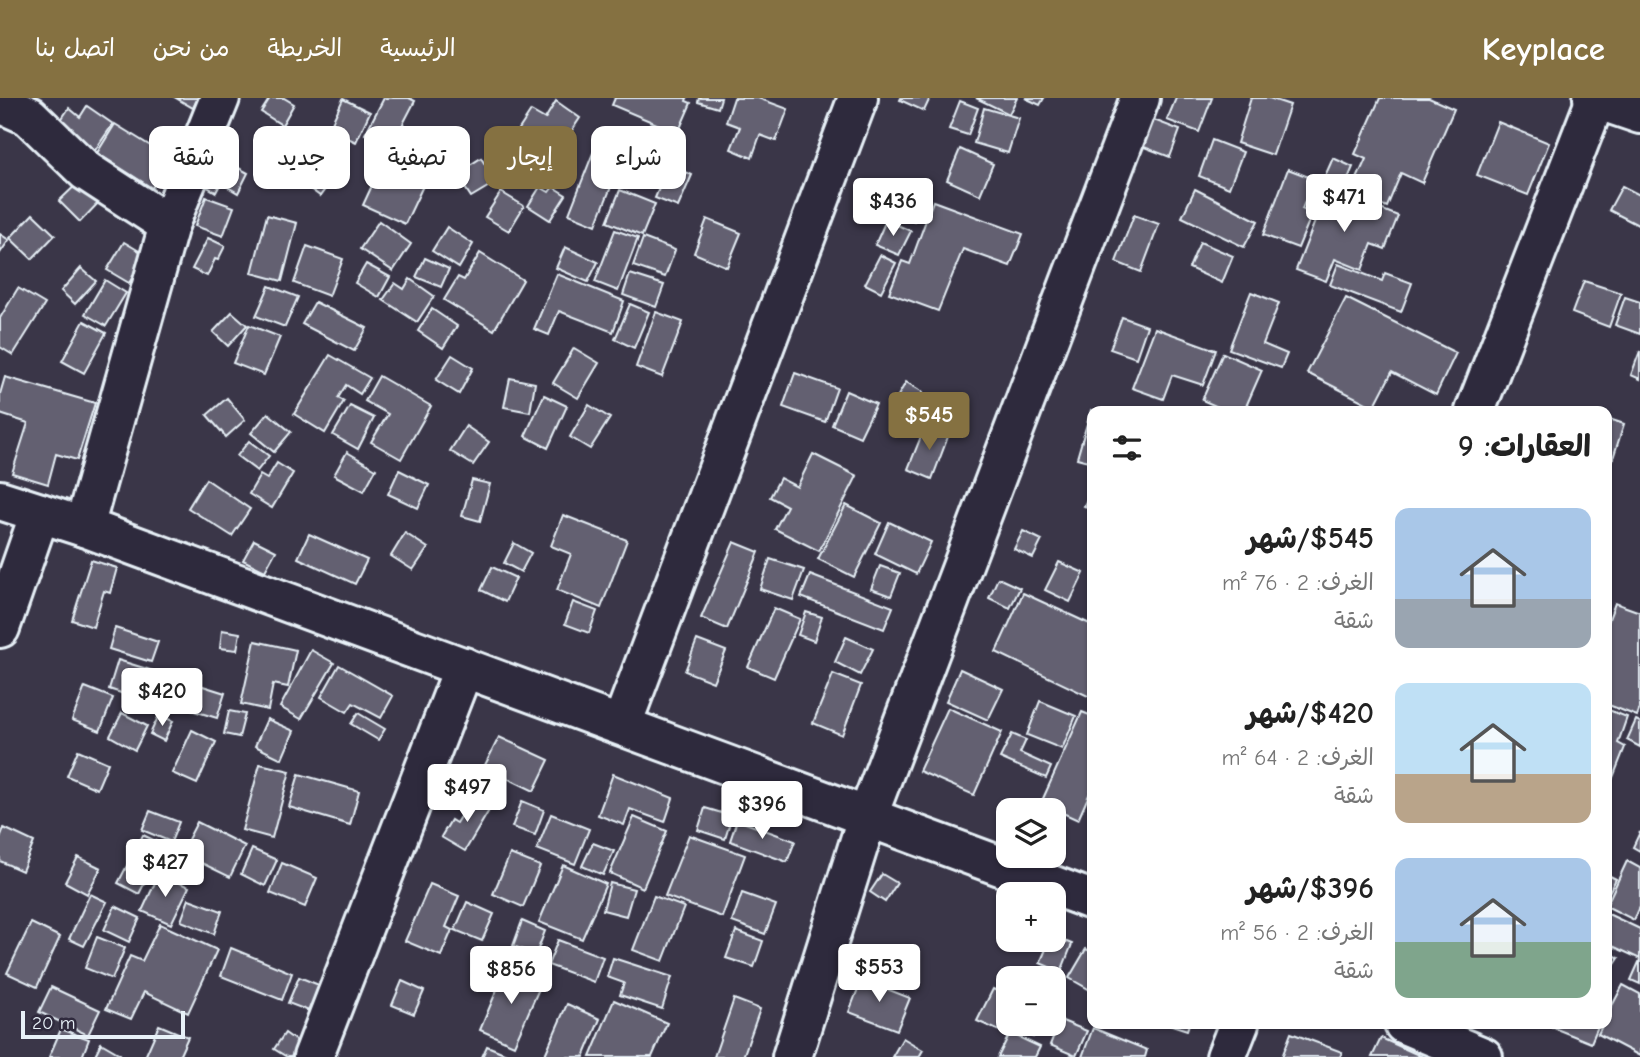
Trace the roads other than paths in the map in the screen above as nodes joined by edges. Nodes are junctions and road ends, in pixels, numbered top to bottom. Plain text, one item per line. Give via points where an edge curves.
1 (220, 98) edge
2 (858, 98) edge
3 (1140, 98) edge
4 (1594, 99) edge
5 (0, 103) edge
6 (1640, 114) edge
7 (169, 225) junction
8 (1477, 406) edge
9 (0, 500) edge
10 (40, 513) junction
11 (84, 527) junction
12 (0, 628) edge
13 (464, 667) junction
14 (622, 724) junction
15 (868, 815) junction
16 (1087, 898) edge
17 (1237, 1029) edge
18 (1416, 1029) edge
19 (313, 1057) edge
20 (792, 1057) edge
21 (1226, 1057) edge
22 (1483, 1057) edge

1 - 7 street
2 - 14 street
3 - 15 street
4 - 6 street
4 - 8 street
5 - 7 street via 29,116 86,171
7 - 11 street
9 - 10 street
10 - 11 street
10 - 12 street
11 - 13 street
13 - 14 street
13 - 19 street
14 - 15 street
15 - 16 street
15 - 20 street
17 - 21 street
18 - 22 street

